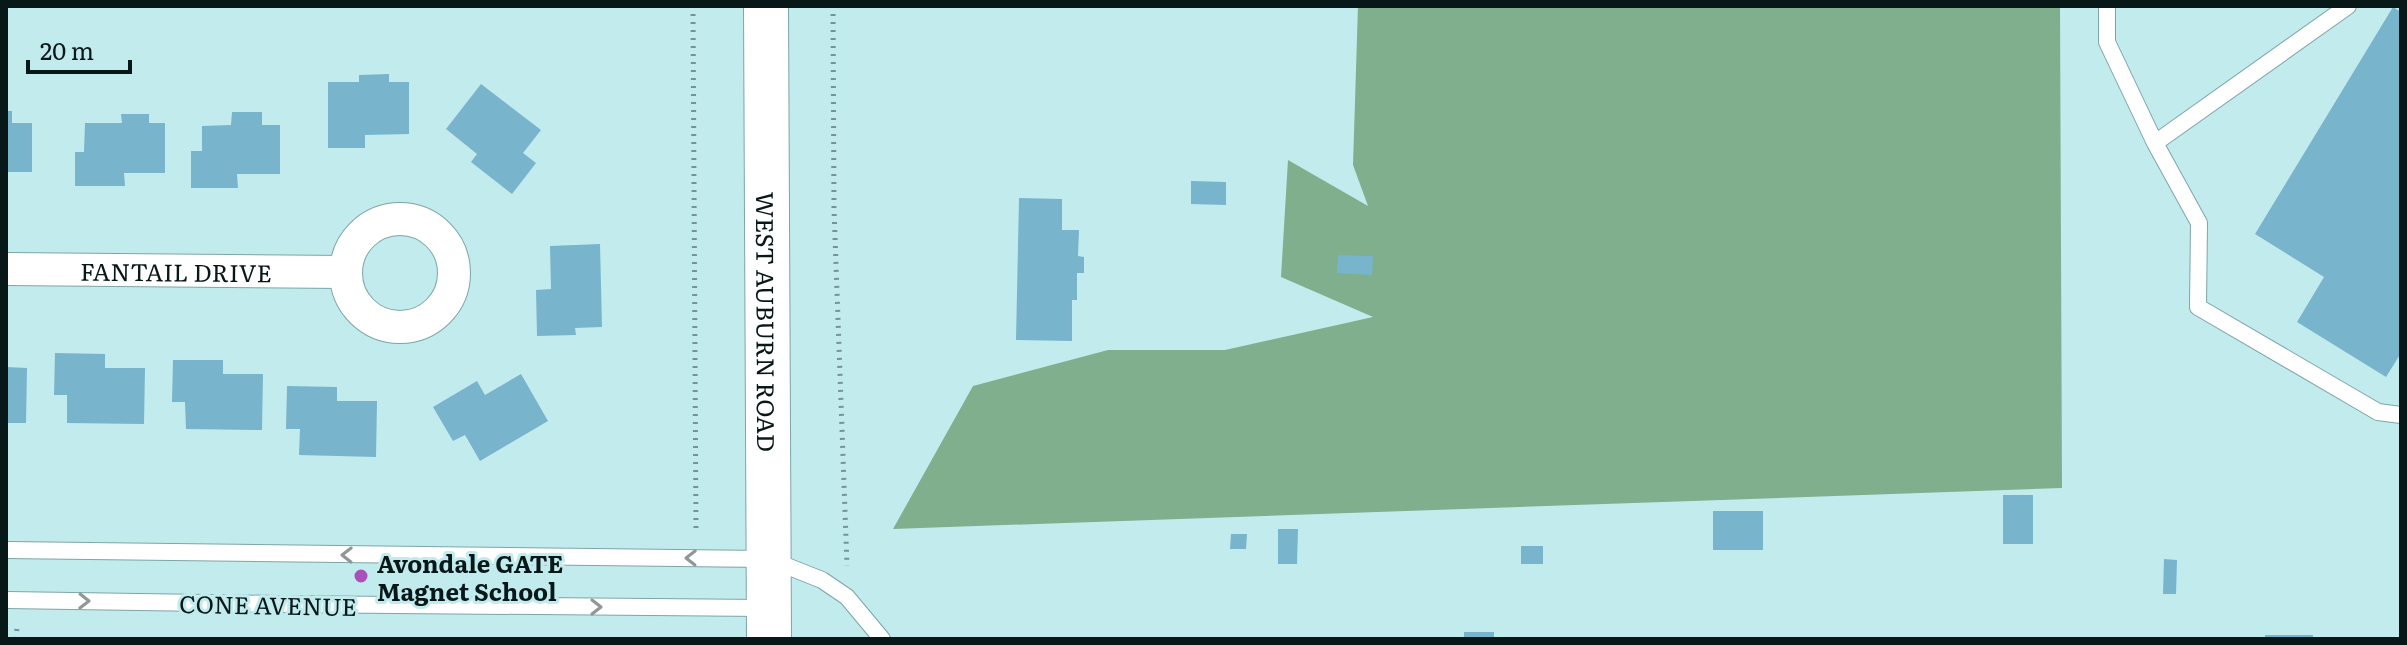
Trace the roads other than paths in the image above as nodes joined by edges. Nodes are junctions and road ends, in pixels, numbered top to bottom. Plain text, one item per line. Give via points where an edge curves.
1 (766, 6) edge
2 (2107, 6) edge
3 (2348, 6) edge
4 (2155, 143) junction
5 (6, 269) edge
6 (345, 272) dead end
7 (2401, 415) edge
8 (6, 550) edge
9 (769, 559) junction
10 (6, 600) edge
11 (769, 623) edge
12 (882, 639) edge

1 - 9 main road, WEST AUBURN ROAD
2 - 4 lane via 2107,42
3 - 4 lane
4 - 7 lane via 2199,223 2198,307 2378,412
5 - 6 street, FANTAIL DRIVE
9 -> 8 lane, CONE AVENUE
9 - 11 main road, WEST AUBURN ROAD
9 - 12 lane via 822,580 847,597
10 -> 11 lane, CONE AVENUE

